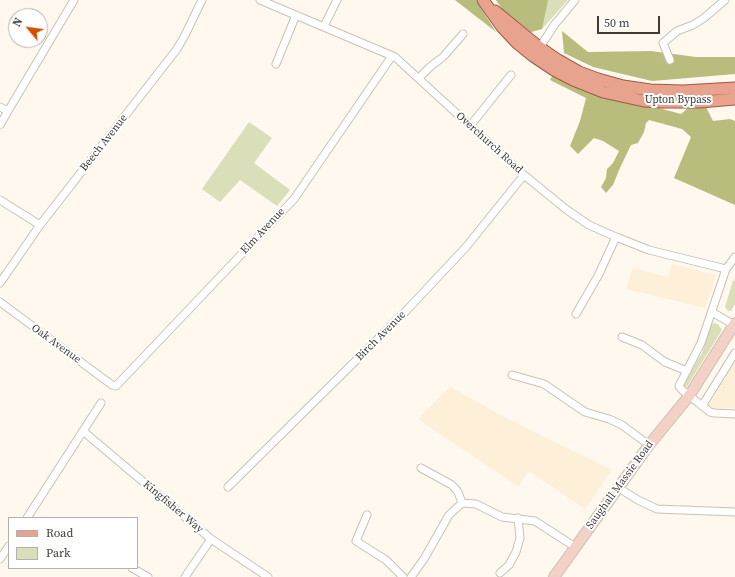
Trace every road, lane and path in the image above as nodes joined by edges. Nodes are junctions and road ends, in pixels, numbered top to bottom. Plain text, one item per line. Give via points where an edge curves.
1 (74, 0) edge
2 (202, 0) edge
3 (260, 0) edge
4 (336, 0) edge
5 (575, 0) edge
6 (725, 0) edge
7 (485, 2) edge
8 (296, 15) junction
9 (324, 26) junction
10 (463, 34) dead end
11 (536, 52) junction
12 (392, 56) junction
13 (670, 60) dead end
14 (276, 64) dead end
15 (511, 75) dead end
16 (419, 78) junction
17 (735, 88) edge
18 (735, 99) edge
19 (0, 107) edge
20 (8, 111) junction
21 (0, 126) edge
22 (470, 126) junction
23 (524, 175) junction
24 (0, 200) edge
25 (40, 225) junction
26 (616, 237) junction
27 (735, 257) edge
28 (726, 269) junction
29 (0, 283) edge
30 (0, 302) edge
31 (712, 312) junction
32 (576, 314) dead end
33 (734, 324) edge
34 (622, 337) dead end
35 (735, 353) edge
36 (687, 371) junction
37 (512, 376) dead end
38 (112, 385) joint
39 (689, 396) junction
40 (101, 403) dead end
41 (702, 406) junction
42 (735, 414) edge
43 (83, 431) junction
44 (649, 444) junction
45 (421, 468) dead end
46 (228, 487) dead end
47 (617, 487) junction
48 (462, 503) junction
49 (735, 512) edge
50 (367, 515) dead end
51 (28, 517) edge
52 (518, 518) junction
53 (211, 539) junction
54 (574, 546) junction
55 (8, 548) edge
56 (0, 560) edge
57 (134, 569) edge
58 (500, 573) dead end
59 (148, 577) edge
60 (185, 577) edge
61 (268, 577) edge
62 (403, 577) edge
63 (411, 577) edge
64 (554, 577) edge

1 - 20 street
2 - 25 street, Beech Avenue via 177,49
3 - 8 street, Overchurch Road
4 - 9 street
5 - 11 street
6 - 13 street via 704,18 677,31 663,43
7 - 11 main road, Upton Bypass via 517,43
8 - 9 street, Overchurch Road
8 - 14 street
9 - 12 street, Overchurch Road
10 - 16 street via 443,57
11 - 17 main road, Upton Bypass via 598,80 623,86 683,91
11 - 18 main road, Upton Bypass via 554,70 573,80 620,96 662,102
12 - 16 street, Overchurch Road
12 - 38 street, Elm Avenue via 294,199 116,386
15 - 22 street
16 - 22 street, Overchurch Road
19 - 20 street
20 - 21 street
22 - 23 street, Overchurch Road
23 - 26 street, Overchurch Road via 578,218
23 - 46 street, Birch Avenue via 466,247 405,312
24 - 25 street
25 - 29 street, Beech Avenue
26 - 28 street, Overchurch Road via 649,250
26 - 32 street via 598,276
27 - 28 street
28 - 31 street
30 - 38 street, Oak Avenue
31 - 33 street
31 - 36 street
33 - 39 main road, Saughall Massie Road
34 - 36 street via 642,344 665,362
35 - 41 street
36 - 39 street via 679,386
37 - 44 street via 544,384 585,412 622,425
39 - 41 street
39 - 44 main road, Saughall Massie Road
40 - 43 street
41 - 42 street via 715,414
43 - 51 street
43 - 53 street, Kingfisher Way
44 - 47 main road, Saughall Massie Road
45 - 48 street via 452,485
47 - 49 street via 657,509
47 - 54 main road, Saughall Massie Road
48 - 52 street via 476,504 502,517
48 - 63 street via 449,515
50 - 62 street via 356,541 386,560
52 - 54 street via 535,521
52 - 58 street via 520,538 516,552 509,565
53 - 60 street
53 - 61 street, Kingfisher Way
54 - 64 main road, Saughall Massie Road
55 - 56 street
57 - 59 street

